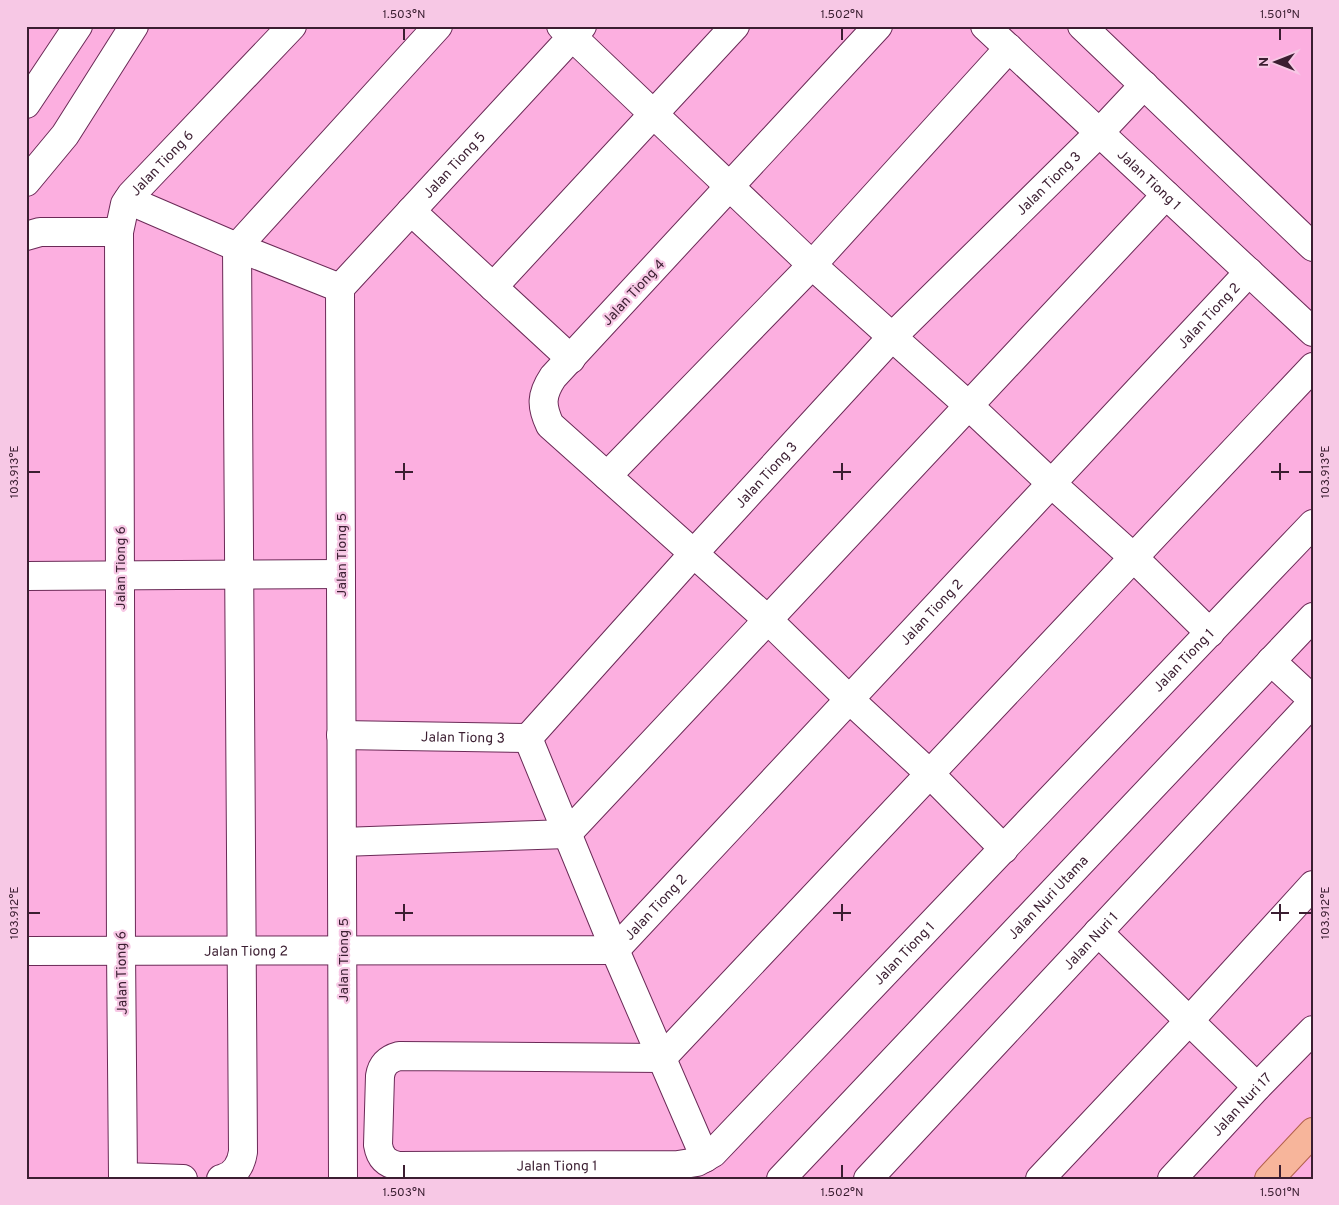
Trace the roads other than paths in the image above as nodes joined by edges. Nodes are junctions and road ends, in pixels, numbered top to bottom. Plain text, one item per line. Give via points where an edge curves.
1 (78, 26) edge
2 (134, 26) edge
3 (292, 26) edge
4 (438, 26) edge
5 (735, 26) edge
6 (878, 26) edge
7 (985, 26) edge
8 (1082, 26) edge
9 (572, 30) edge
10 (1009, 48) junction
11 (1144, 86) junction
12 (26, 104) edge
13 (654, 115) junction
14 (1099, 133) junction
15 (26, 182) edge
16 (730, 187) junction
17 (1166, 195) junction
18 (128, 200) junction
19 (411, 211) junction
20 (119, 232) junction
21 (26, 236) edge
22 (237, 247) junction
23 (1313, 247) edge
24 (812, 265) junction
25 (1249, 272) junction
26 (493, 287) junction
27 (340, 288) junction
28 (1313, 332) edge
29 (892, 337) junction
30 (571, 359) junction
31 (1313, 367) edge
32 (969, 406) junction
33 (607, 476) junction
34 (1052, 484) junction
35 (1313, 524) edge
36 (694, 553) junction
37 (1133, 557) junction
38 (341, 574) junction
39 (240, 575) junction
40 (26, 576) edge
41 (120, 576) junction
42 (1313, 617) edge
43 (768, 620) junction
44 (1210, 633) junction
45 (1271, 661) junction
46 (849, 699) junction
47 (1313, 701) edge
48 (341, 735) junction
49 (528, 738) junction
50 (929, 773) junction
51 (568, 834) junction
52 (342, 842) junction
53 (1004, 849) junction
54 (1313, 885) edge
55 (1098, 932) junction
56 (121, 950) junction
57 (242, 950) junction
58 (615, 950) junction
59 (26, 951) edge
60 (343, 951) junction
61 (1190, 1020) junction
62 (1313, 1030) edge
63 (662, 1058) junction
64 (1257, 1087) junction
65 (1313, 1132) edge
66 (705, 1158) junction
67 (183, 1179) edge
68 (221, 1179) edge
69 (343, 1179) edge
70 (781, 1179) edge
71 (868, 1179) edge
72 (1040, 1179) edge
73 (1172, 1179) edge
74 (1269, 1179) edge

1 - 12 street
2 - 15 street via 65,135
3 - 18 street, Jalan Tiong 6
4 - 22 street
5 - 13 street
6 - 16 street, Jalan Tiong 4
7 - 10 street, Jalan Tiong 1
8 - 11 street
9 - 13 street
9 - 19 street, Jalan Tiong 5
10 - 14 street, Jalan Tiong 1
10 - 24 street
11 - 14 street, Jalan Tiong 3
11 - 23 street
13 - 16 street
13 - 26 street
14 - 17 street, Jalan Tiong 1
14 - 29 street, Jalan Tiong 3
16 - 24 street
16 - 30 street, Jalan Tiong 4
17 - 25 street, Jalan Tiong 1
17 - 32 street
18 - 20 street, Jalan Tiong 6
18 - 22 street
19 - 26 street
19 - 27 street, Jalan Tiong 5
20 - 21 street via 40,232
20 - 41 street, Jalan Tiong 6
22 - 27 street
22 - 39 street
24 - 29 street
24 - 33 street
25 - 28 street, Jalan Tiong 1
25 - 34 street, Jalan Tiong 2
26 - 30 street
27 - 38 street, Jalan Tiong 5
29 - 32 street
29 - 36 street, Jalan Tiong 3
30 - 33 street, Jalan Tiong 4 via 546,388 544,412 550,425
31 - 37 street
32 - 34 street
32 - 43 street
33 - 36 street, Jalan Tiong 4
34 - 37 street
34 - 46 street, Jalan Tiong 2
35 - 44 street, Jalan Tiong 1
36 - 43 street, Jalan Tiong 4
36 - 49 street, Jalan Tiong 3
37 - 44 street
37 - 50 street
38 - 39 street
38 - 48 street, Jalan Tiong 5
39 - 41 street
39 - 57 street
40 - 41 street
41 - 56 street, Jalan Tiong 6
42 - 45 street, Jalan Nuri Utama
43 - 46 street, Jalan Tiong 4
43 - 51 street
44 - 53 street, Jalan Tiong 1
45 - 47 street
45 - 70 street, Jalan Nuri Utama
46 - 50 street, Jalan Tiong 4
46 - 58 street, Jalan Tiong 2
47 - 55 street, Jalan Nuri 1
48 - 49 street, Jalan Tiong 3
48 - 52 street, Jalan Tiong 5
49 - 51 street
50 - 53 street, Jalan Tiong 4
50 - 63 street
51 - 52 street
51 - 58 street
52 - 60 street, Jalan Tiong 5
53 - 66 street, Jalan Tiong 1 via 721,1147
54 - 61 street
55 - 61 street
55 - 71 street, Jalan Nuri 1
56 - 57 street, Jalan Tiong 2
56 - 59 street, Jalan Tiong 2
56 - 67 street, Jalan Tiong 6 via 123,1177
57 - 60 street, Jalan Tiong 2
57 - 68 street via 243,1152 235,1172
58 - 60 street, Jalan Tiong 2
58 - 63 street, Jalan Tiong 2
60 - 69 street, Jalan Tiong 5
61 - 64 street
61 - 72 street
62 - 64 street, Jalan Nuri 17
63 - 66 street, Jalan Tiong 2
63 - 66 street, Jalan Tiong 1 via 392,1058 381,1068 380,1153 384,1160 399,1166 678,1165
64 - 73 street, Jalan Nuri 17
65 - 74 main road

